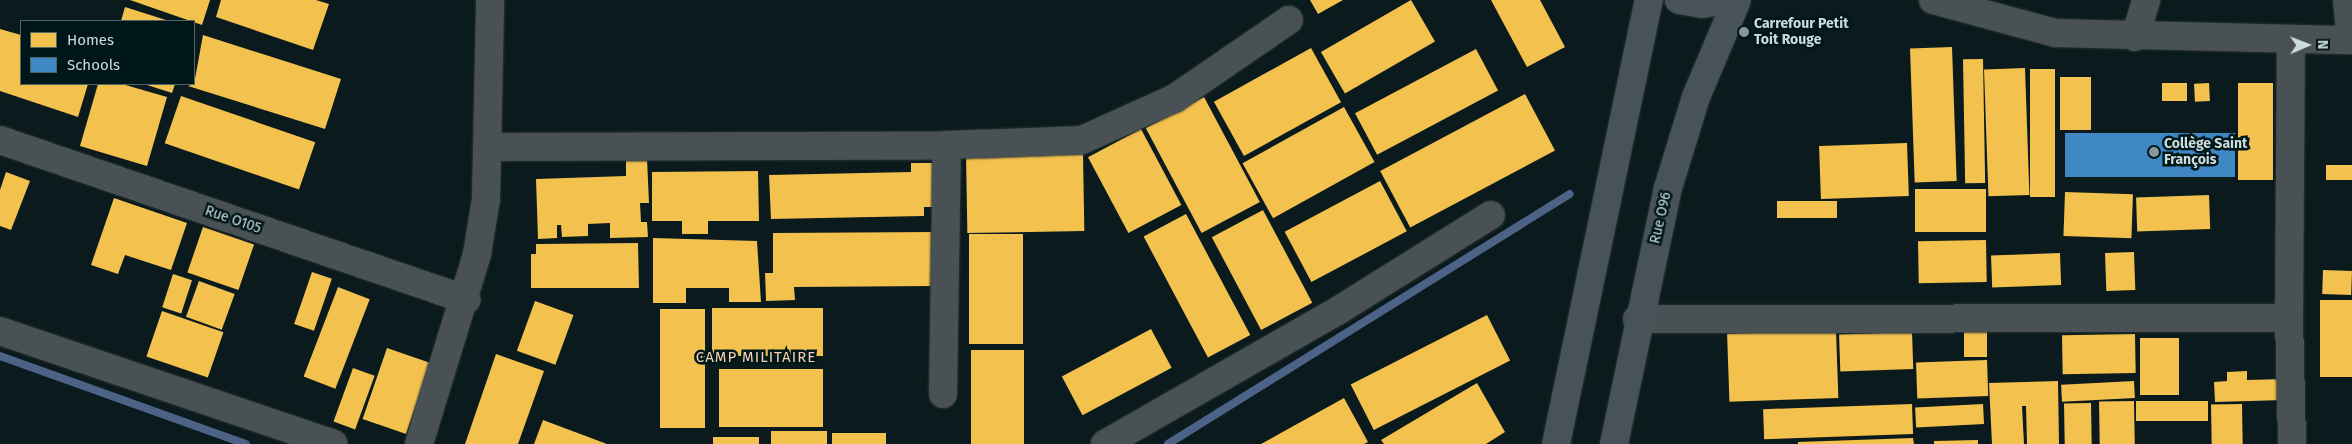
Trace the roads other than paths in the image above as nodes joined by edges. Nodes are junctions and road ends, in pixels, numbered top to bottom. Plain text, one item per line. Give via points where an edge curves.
1 (490, 0) edge
2 (1649, 0) edge
3 (1679, 0) edge
4 (1726, 0) edge
5 (1737, 0) edge
6 (1933, 0) edge
7 (2146, 0) edge
8 (2347, 0) edge
9 (1289, 20) dead end
10 (2136, 37) junction
11 (2352, 40) edge
12 (2291, 41) junction
13 (0, 140) edge
14 (947, 145) junction
15 (488, 147) junction
16 (1491, 215) dead end
17 (466, 300) junction
18 (2289, 318) junction
19 (1637, 319) junction
20 (0, 330) edge
21 (942, 394) dead end
22 (332, 444) edge
23 (419, 444) edge
24 (1105, 444) edge
25 (1556, 444) edge
26 (1614, 444) edge
27 (2292, 444) edge

1 - 15 street
2 - 25 main road
3 - 4 main road via 1702,4
5 - 19 main road, Rue O96 via 1696,97 1668,188
6 - 10 street via 2056,33
7 - 10 street
8 - 11 street
9 - 14 street via 1176,98 1082,140
10 - 12 street
11 - 12 street
12 - 18 street
13 - 17 street, Rue O105
14 - 15 street
14 - 21 street
15 - 17 street via 484,208
16 - 24 street via 1339,310
17 - 23 street
18 - 19 street
18 - 27 street
19 - 26 main road, Rue O96
20 - 22 street

